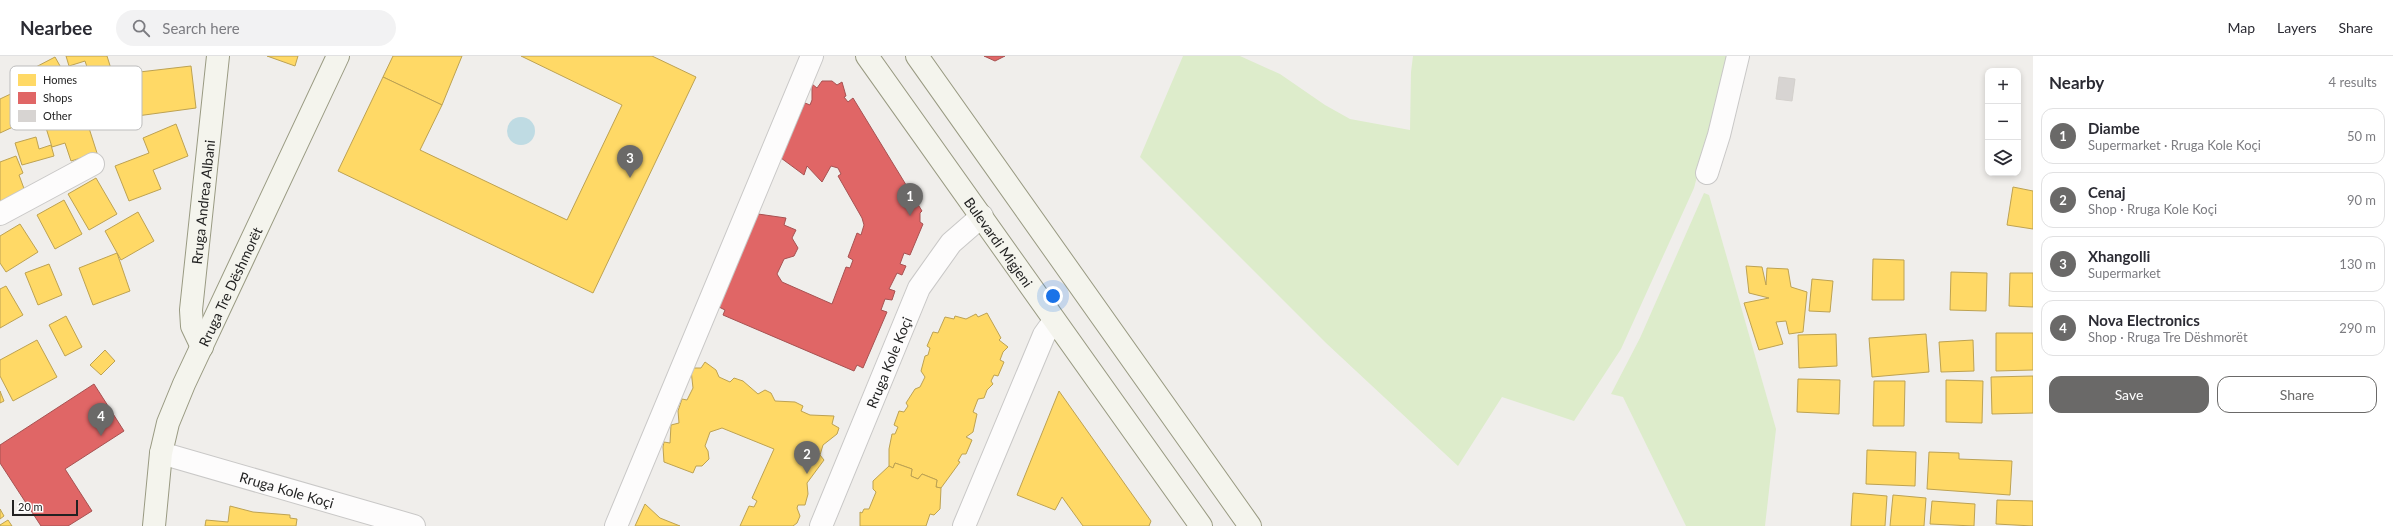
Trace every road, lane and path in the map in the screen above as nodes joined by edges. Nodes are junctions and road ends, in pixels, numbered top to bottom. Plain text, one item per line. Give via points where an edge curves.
1 (218, 56) edge
2 (338, 56) edge
3 (812, 56) edge
4 (867, 56) edge
5 (917, 56) edge
6 (1738, 56) edge
7 (93, 164) dead end
8 (1707, 173) dead end
9 (0, 214) edge
10 (982, 216) junction
11 (1054, 321) junction
12 (202, 347) junction
13 (161, 453) junction
14 (152, 525) edge
15 (414, 526) edge
16 (616, 526) edge
17 (821, 526) edge
18 (964, 526) edge
19 (1201, 526) edge
20 (1250, 526) edge

1 - 12 main road, Rruga Andrea Albani via 191,310 192,326
2 - 12 main road, Rruga Tre Dëshmorët
3 - 16 street
4 - 10 main road, Bulevardi Migjeni
5 - 20 main road
6 - 8 street via 1719,136
7 - 9 street
10 - 11 main road, Bulevardi Migjeni
10 - 17 street, Rruga Kole Koçi via 951,243 919,288
11 - 18 street via 1044,334
11 - 19 main road, Bulevardi Migjeni
12 - 13 main road, Rruga Tre Dëshmorët via 168,423
13 - 14 main road, Rruga Tre Dëshmorët
13 - 15 street, Rruga Kole Koçi

